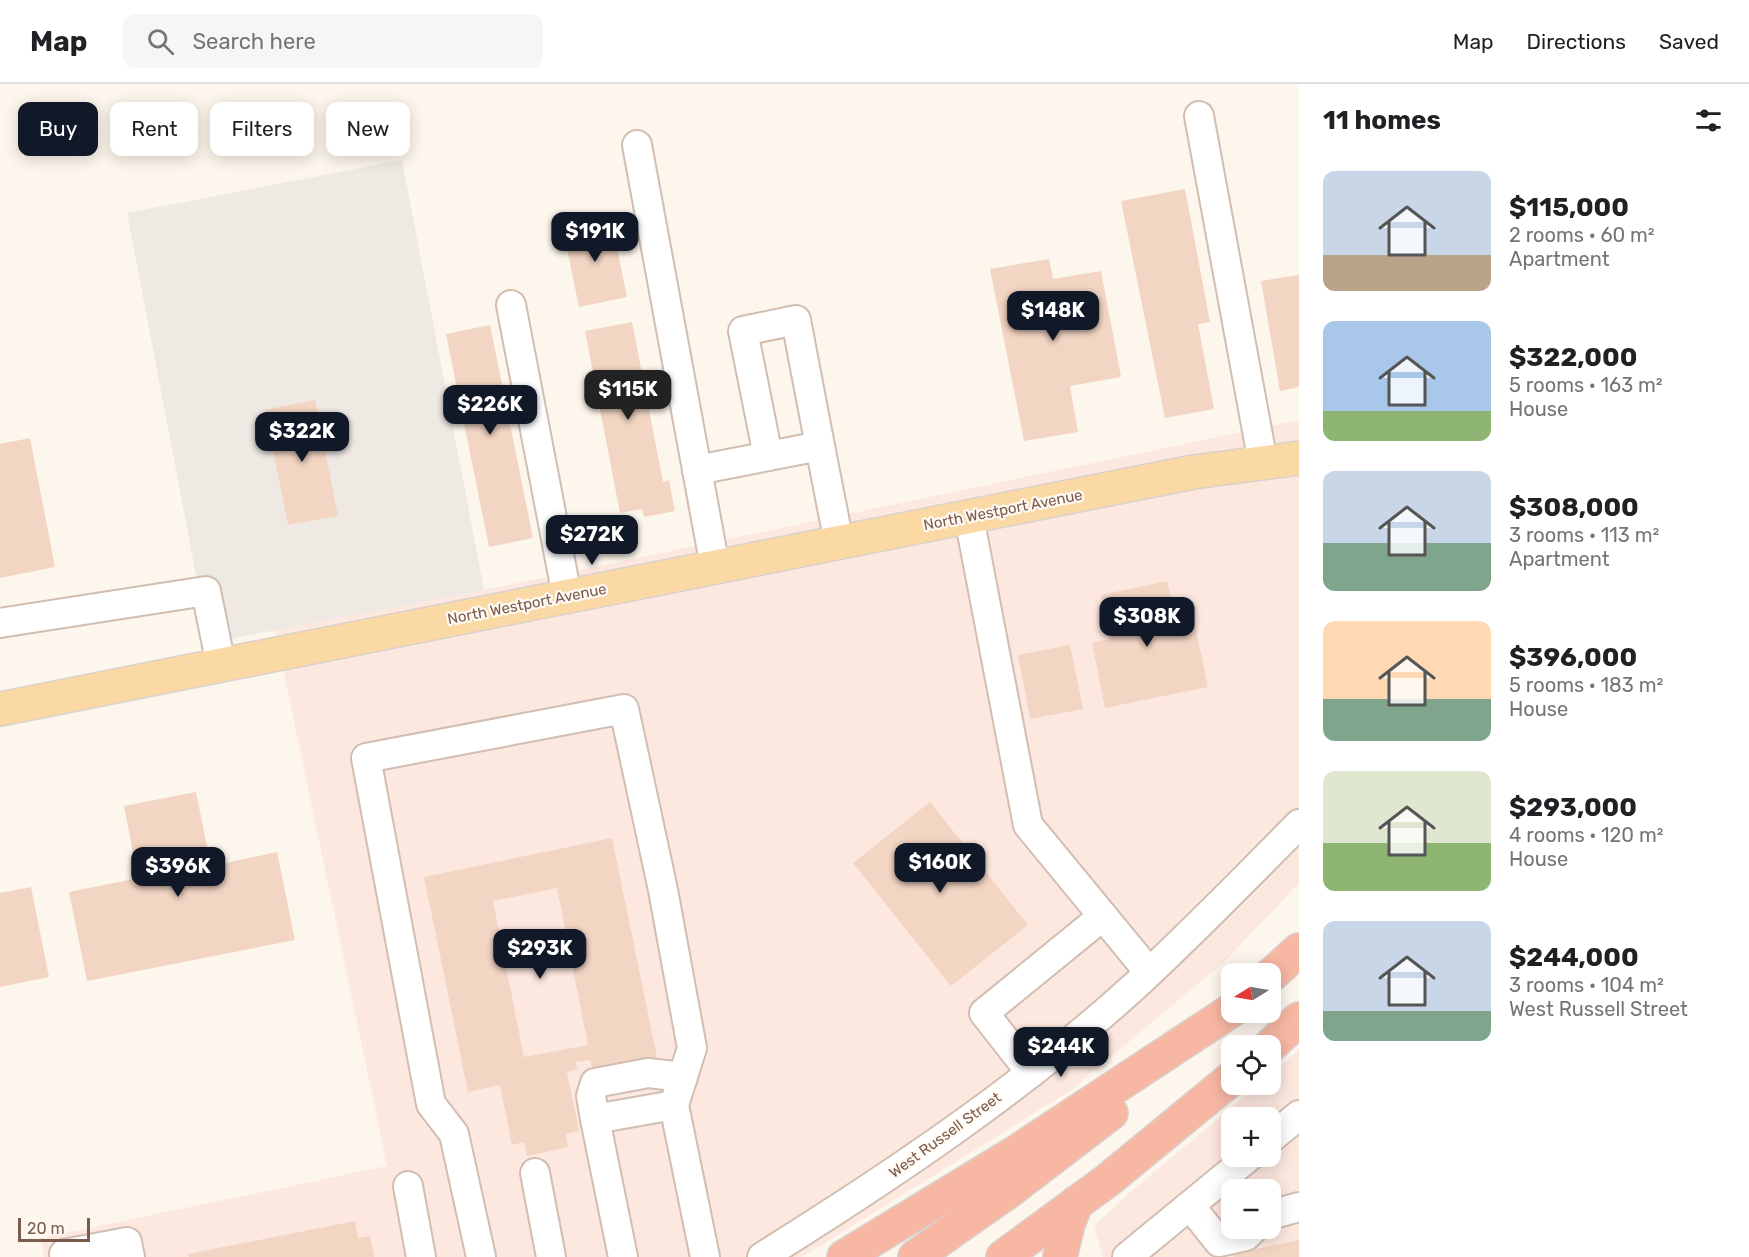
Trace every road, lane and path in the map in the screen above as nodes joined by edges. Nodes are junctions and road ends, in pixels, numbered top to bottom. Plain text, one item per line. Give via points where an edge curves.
1 (1199, 116) dead end
2 (637, 145) dead end
3 (511, 305) dead end
4 (1299, 440) edge
5 (820, 446) junction
6 (1261, 452) junction
7 (768, 456) junction
8 (1299, 459) edge
9 (697, 470) junction
10 (1194, 472) junction
11 (969, 517) junction
12 (839, 543) junction
13 (716, 567) junction
14 (567, 596) junction
15 (0, 623) edge
16 (221, 665) junction
17 (0, 709) edge
18 (1299, 824) edge
19 (1103, 916) junction
20 (1299, 950) edge
21 (1281, 966) edge
22 (1149, 972) junction
23 (1221, 1018) edge
24 (1299, 1019) edge
25 (1221, 1020) edge
26 (1281, 1036) edge
27 (1031, 1073) junction
28 (683, 1077) junction
29 (1221, 1087) edge
30 (674, 1105) junction
31 (1299, 1115) edge
32 (595, 1119) junction
33 (1281, 1130) edge
34 (1237, 1167) edge
35 (535, 1173) dead end
36 (408, 1186) dead end
37 (1076, 1203) junction
38 (1191, 1207) junction
39 (1299, 1207) edge
40 (1281, 1212) edge
41 (1238, 1239) edge
42 (1211, 1249) edge
43 (65, 1257) edge
44 (130, 1257) edge
45 (421, 1257) edge
46 (481, 1257) edge
47 (551, 1257) edge
48 (623, 1257) edge
49 (705, 1257) edge
50 (762, 1257) edge
51 (844, 1257) edge
52 (915, 1257) edge
53 (1003, 1257) edge
54 (1060, 1257) edge
55 (1127, 1257) edge

1 - 6 street
2 - 9 street
3 - 14 street
4 - 6 main road, North Westport Avenue
5 - 7 street
5 - 7 street via 796,320 743,331
5 - 12 street
6 - 10 main road, North Westport Avenue
7 - 9 street
8 - 10 main road, North Westport Avenue
9 - 13 street
10 - 11 main road, North Westport Avenue
11 - 12 main road, North Westport Avenue
11 - 19 street via 1028,825
12 - 13 main road, North Westport Avenue
13 - 14 main road, North Westport Avenue
14 - 16 main road, North Westport Avenue
15 - 16 street via 206,591
16 - 17 main road, North Westport Avenue
18 - 22 street, West Russell Street
19 - 22 street
19 - 27 street via 984,1013
20 - 21 highway
22 - 27 street, West Russell Street
23 - 51 highway via 1015,1153
24 - 26 highway
25 - 52 highway via 1089,1131
27 - 50 street, West Russell Street via 862,1195
28 - 30 street
28 - 32 street via 648,1073 595,1083 591,1096
28 - 46 street via 692,1048 624,709 366,758 431,1104 454,1134
29 - 37 highway
30 - 32 street
30 - 49 street
31 - 33 street
32 - 48 street
34 - 38 street
35 - 47 street
36 - 45 street
37 - 53 highway
37 - 54 highway
38 - 42 street
38 - 55 street
39 - 40 street
41 - 42 street
43 - 44 street via 64,1254 127,1242

